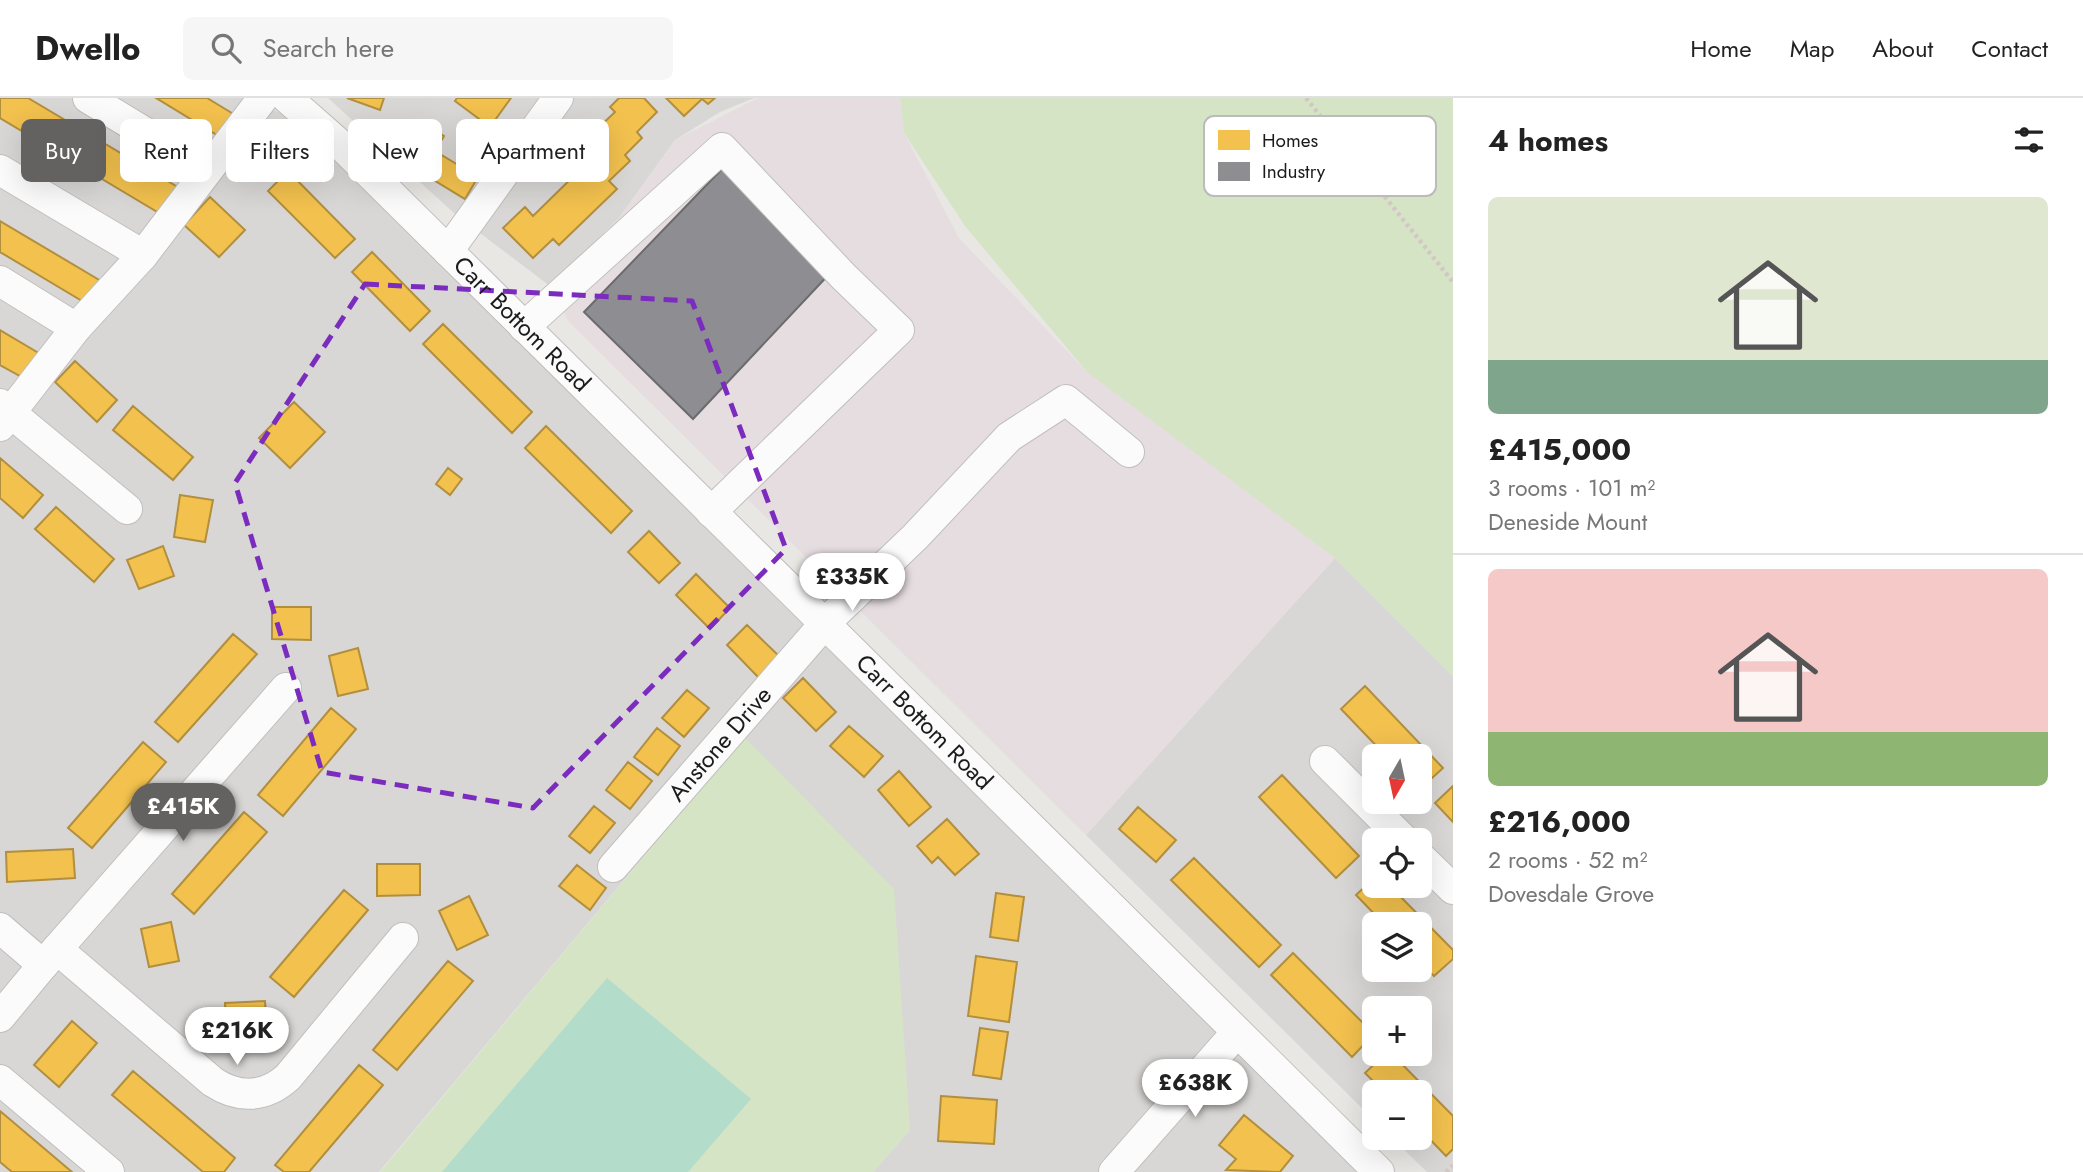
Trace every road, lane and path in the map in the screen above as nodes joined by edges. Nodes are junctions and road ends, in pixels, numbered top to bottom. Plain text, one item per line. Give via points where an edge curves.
1 (88, 98) edge
2 (263, 98) edge
3 (558, 98) edge
4 (1306, 98) edge
5 (296, 101) edge
6 (1320, 116) edge
7 (122, 119) edge
8 (212, 162) edge
9 (0, 170) edge
10 (197, 182) edge
11 (1384, 196) edge
12 (448, 251) junction
13 (143, 255) junction
14 (0, 281) edge
15 (1453, 282) edge
16 (524, 327) junction
17 (76, 328) junction
18 (4, 414) edge
19 (1129, 452) dead end
20 (127, 509) dead end
21 (711, 512) junction
22 (826, 622) junction
23 (286, 688) dead end
24 (1325, 761) dead end
25 (1392, 828) edge
26 (613, 866) dead end
27 (1432, 869) edge
28 (1453, 889) edge
29 (0, 928) edge
30 (403, 938) dead end
31 (50, 957) junction
32 (0, 1017) edge
33 (1237, 1032) junction
34 (0, 1080) edge
35 (1453, 1165) edge
36 (109, 1172) edge
37 (1114, 1172) edge
38 (1379, 1172) edge
39 (1446, 1172) edge

1 - 7 street
2 - 8 street
3 - 12 street
4 - 6 path
5 - 12 street, Carr Bottom Road
9 - 13 street
10 - 13 street
11 - 15 path
12 - 16 street, Carr Bottom Road
13 - 17 street
14 - 17 street
16 - 21 street, Carr Bottom Road
16 - 21 street via 722,148 899,330
17 - 18 street
18 - 20 street
19 - 22 street, Anstone Drive via 1066,400 1009,437
21 - 22 street, Carr Bottom Road
22 - 26 street, Anstone Drive
22 - 33 street, Carr Bottom Road
23 - 31 street
24 - 25 street
27 - 28 street
29 - 31 street
30 - 31 street via 288,1077 253,1095 232,1092 213,1082
31 - 32 street
33 - 37 street
33 - 38 street, Carr Bottom Road
34 - 36 street
35 - 39 path

